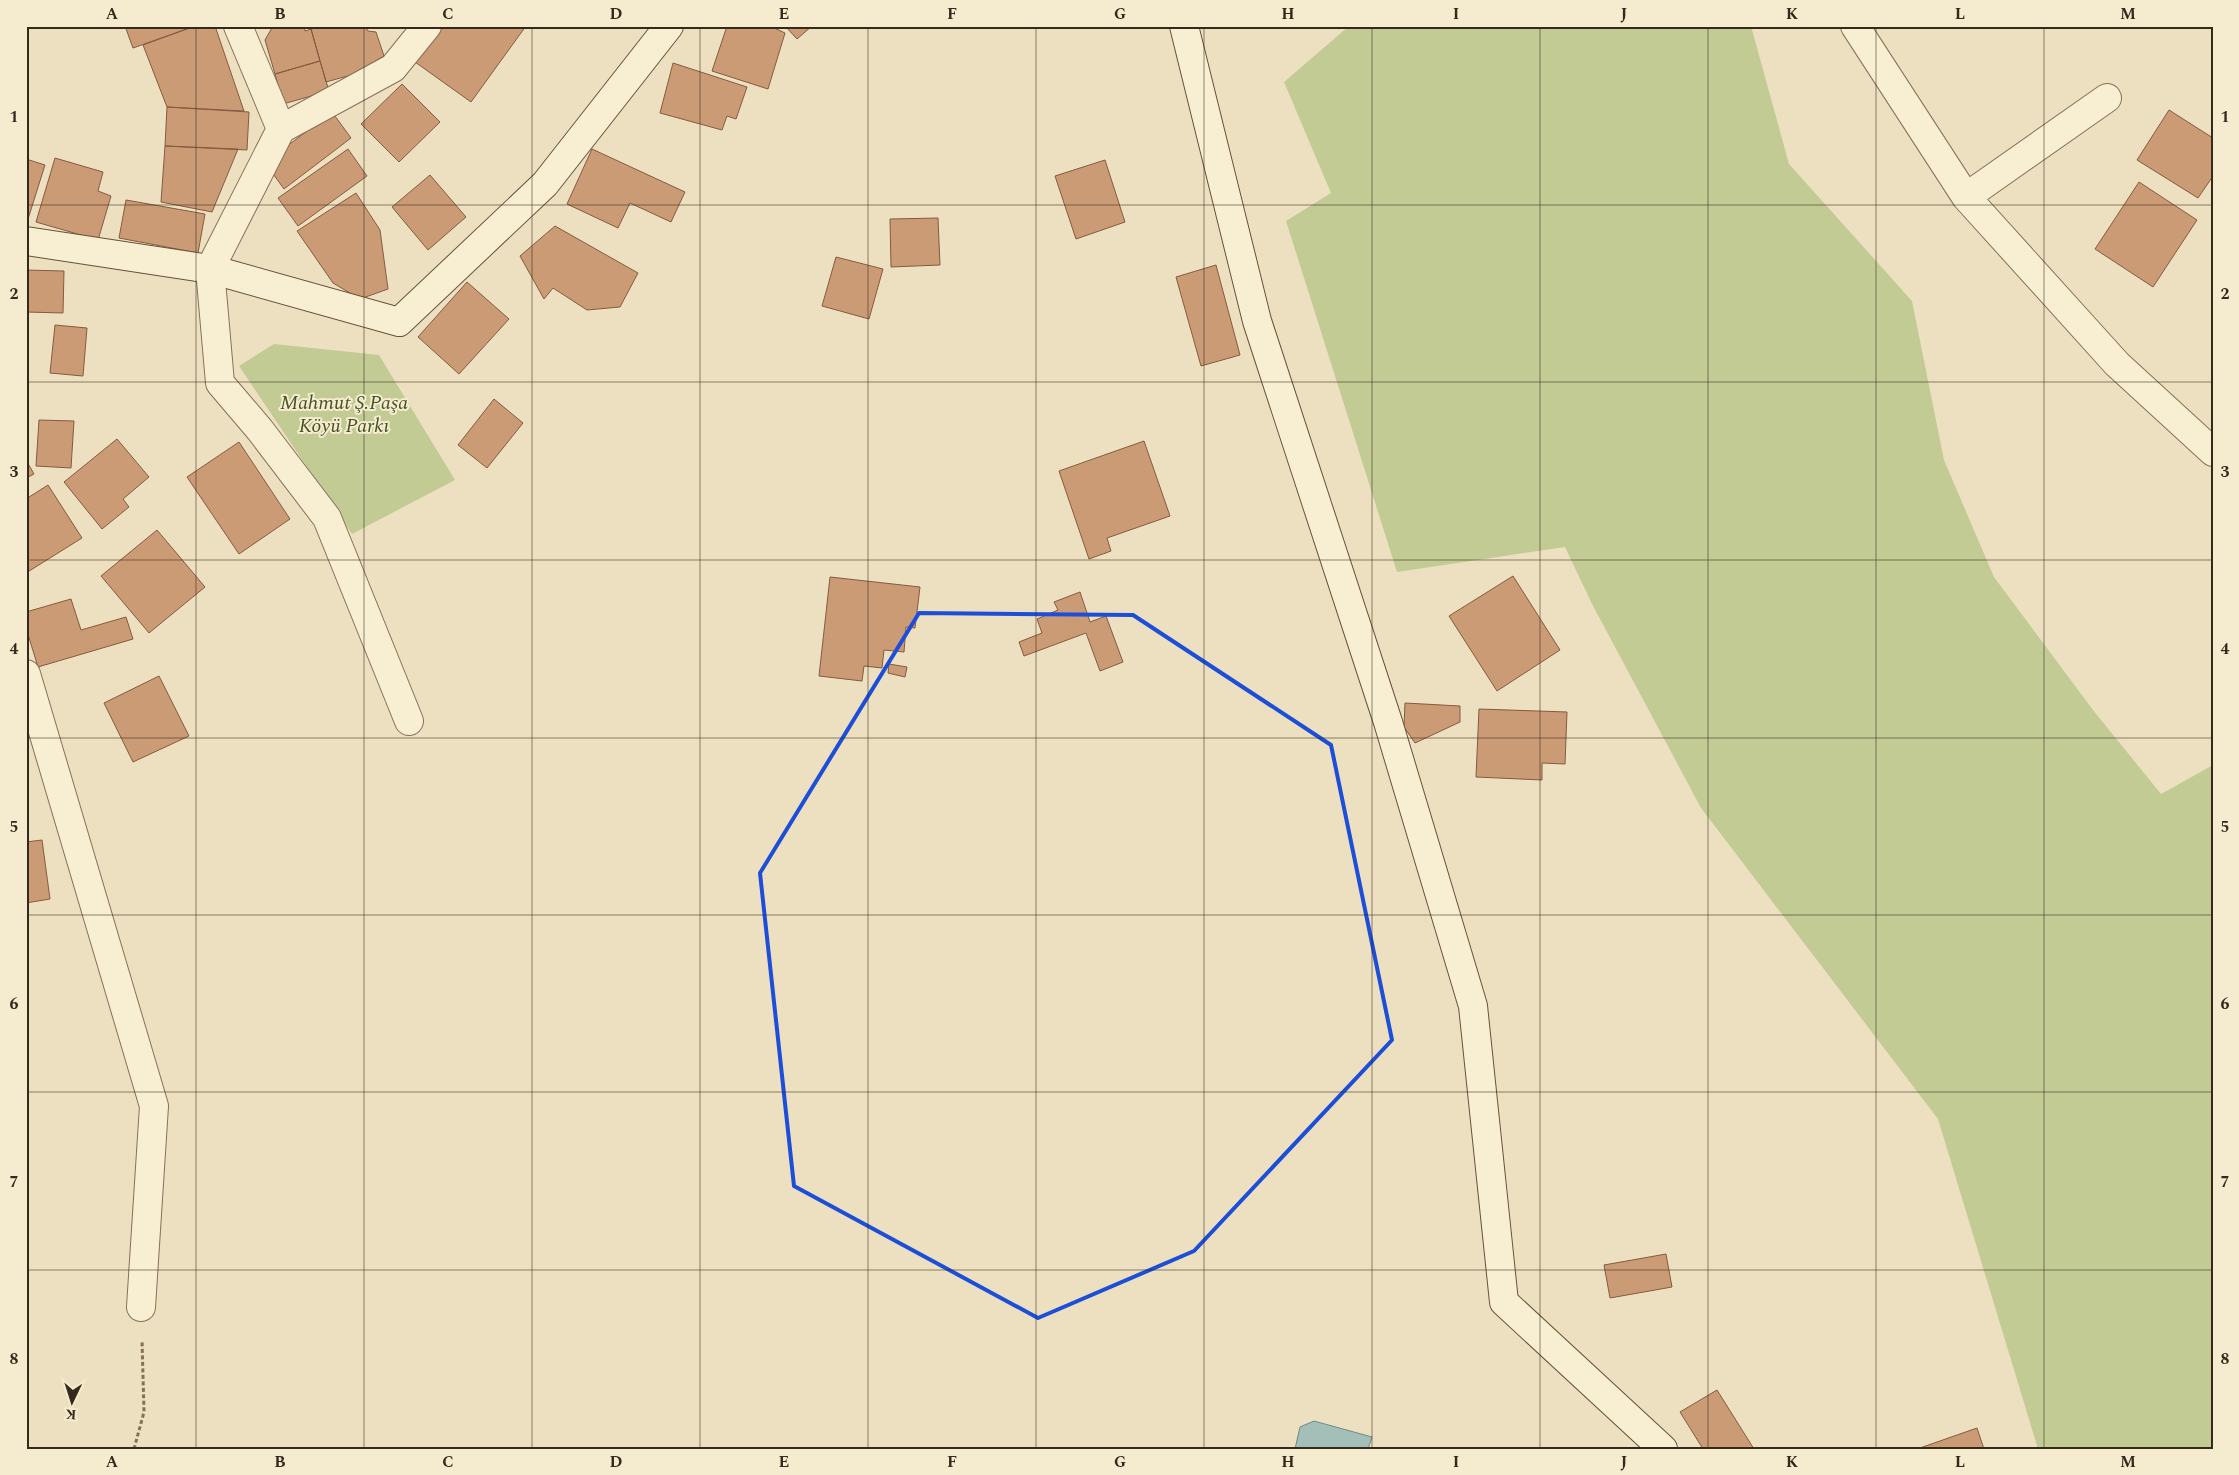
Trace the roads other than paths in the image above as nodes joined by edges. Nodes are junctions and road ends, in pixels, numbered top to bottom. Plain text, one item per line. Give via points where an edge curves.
1 (238, 26) edge
2 (428, 26) edge
3 (669, 26) edge
4 (1184, 26) edge
5 (1855, 26) edge
6 (2107, 98) dead end
7 (281, 129) junction
8 (1966, 197) junction
9 (26, 241) edge
10 (210, 269) junction
11 (2213, 452) edge
12 (26, 674) edge
13 (409, 720) dead end
14 (141, 1307) road end
15 (1663, 1449) edge

1 - 7 street
2 - 7 street via 393,68
3 - 10 street via 545,184 399,322
4 - 15 street via 1258,321 1388,722 1473,1006 1504,1302
5 - 8 street
6 - 8 street
7 - 10 street
8 - 11 street via 2117,364
9 - 10 street
10 - 13 street via 220,383 327,518
12 - 14 street via 154,1106

